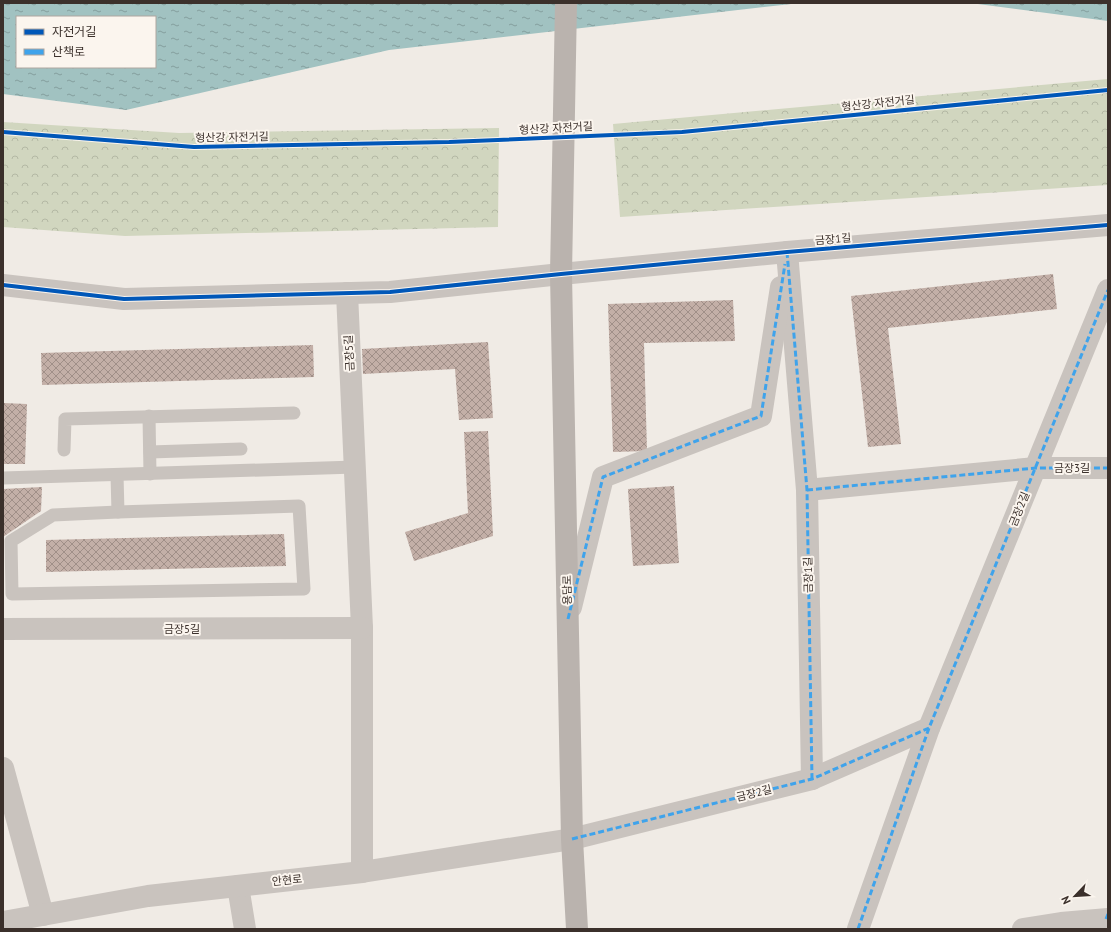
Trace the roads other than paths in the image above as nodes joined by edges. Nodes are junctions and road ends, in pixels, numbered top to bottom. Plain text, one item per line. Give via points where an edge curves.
1 (566, 3) edge
2 (1108, 225) edge
3 (787, 252) junction
4 (561, 274) junction
5 (3, 285) edge
6 (1108, 290) edge
7 (347, 293) junction
8 (294, 412) dead end
9 (149, 416) junction
10 (241, 448) dead end
11 (64, 450) dead end
12 (150, 452) junction
13 (354, 468) junction
14 (1036, 468) junction
15 (1108, 468) edge
16 (150, 474) junction
17 (117, 475) junction
18 (3, 478) edge
19 (807, 490) junction
20 (118, 512) junction
21 (568, 619) junction
22 (362, 628) junction
23 (3, 629) edge
24 (929, 728) junction
25 (3, 768) edge
26 (812, 779) junction
27 (572, 839) junction
28 (362, 872) junction
29 (238, 886) junction
30 (43, 915) junction
31 (1107, 917) edge
32 (3, 922) edge
33 (245, 929) edge
34 (577, 929) edge
35 (858, 929) edge
36 (1023, 929) edge

1 - 4 main road, 용담로
2 - 3 street, 금장1길
3 - 4 street, 금장1길
3 - 19 street, 금장1길
3 - 21 street via 761,416 603,477
4 - 7 street, 금장1길 via 390,292
4 - 21 main road, 용담로
5 - 7 street, 금장1길 via 124,299
6 - 14 street, 금장2길
7 - 13 street, 금장5길
8 - 9 lane
9 - 11 lane via 65,419
9 - 12 lane
10 - 12 lane
12 - 16 lane
13 - 16 lane
13 - 22 street, 금장5길
14 - 15 street, 금장3길
14 - 19 street, 금장3길
14 - 24 street, 금장2길
16 - 17 lane
17 - 18 lane
17 - 20 lane
19 - 26 street, 금장1길
20 - 20 lane via 53,515 11,541 12,594 304,588 299,506
21 - 27 main road, 용담로
22 - 23 street, 금장5길
22 - 28 street, 금장5길
24 - 26 street, 금장2길
24 - 35 street, 금장2길
25 - 30 street
26 - 27 street, 금장2길
27 - 28 street, 안현로
27 - 34 main road, 용담로
28 - 29 street, 안현로
29 - 30 street, 안현로 via 148,896
29 - 33 street
30 - 32 street, 안현로
31 - 36 street

